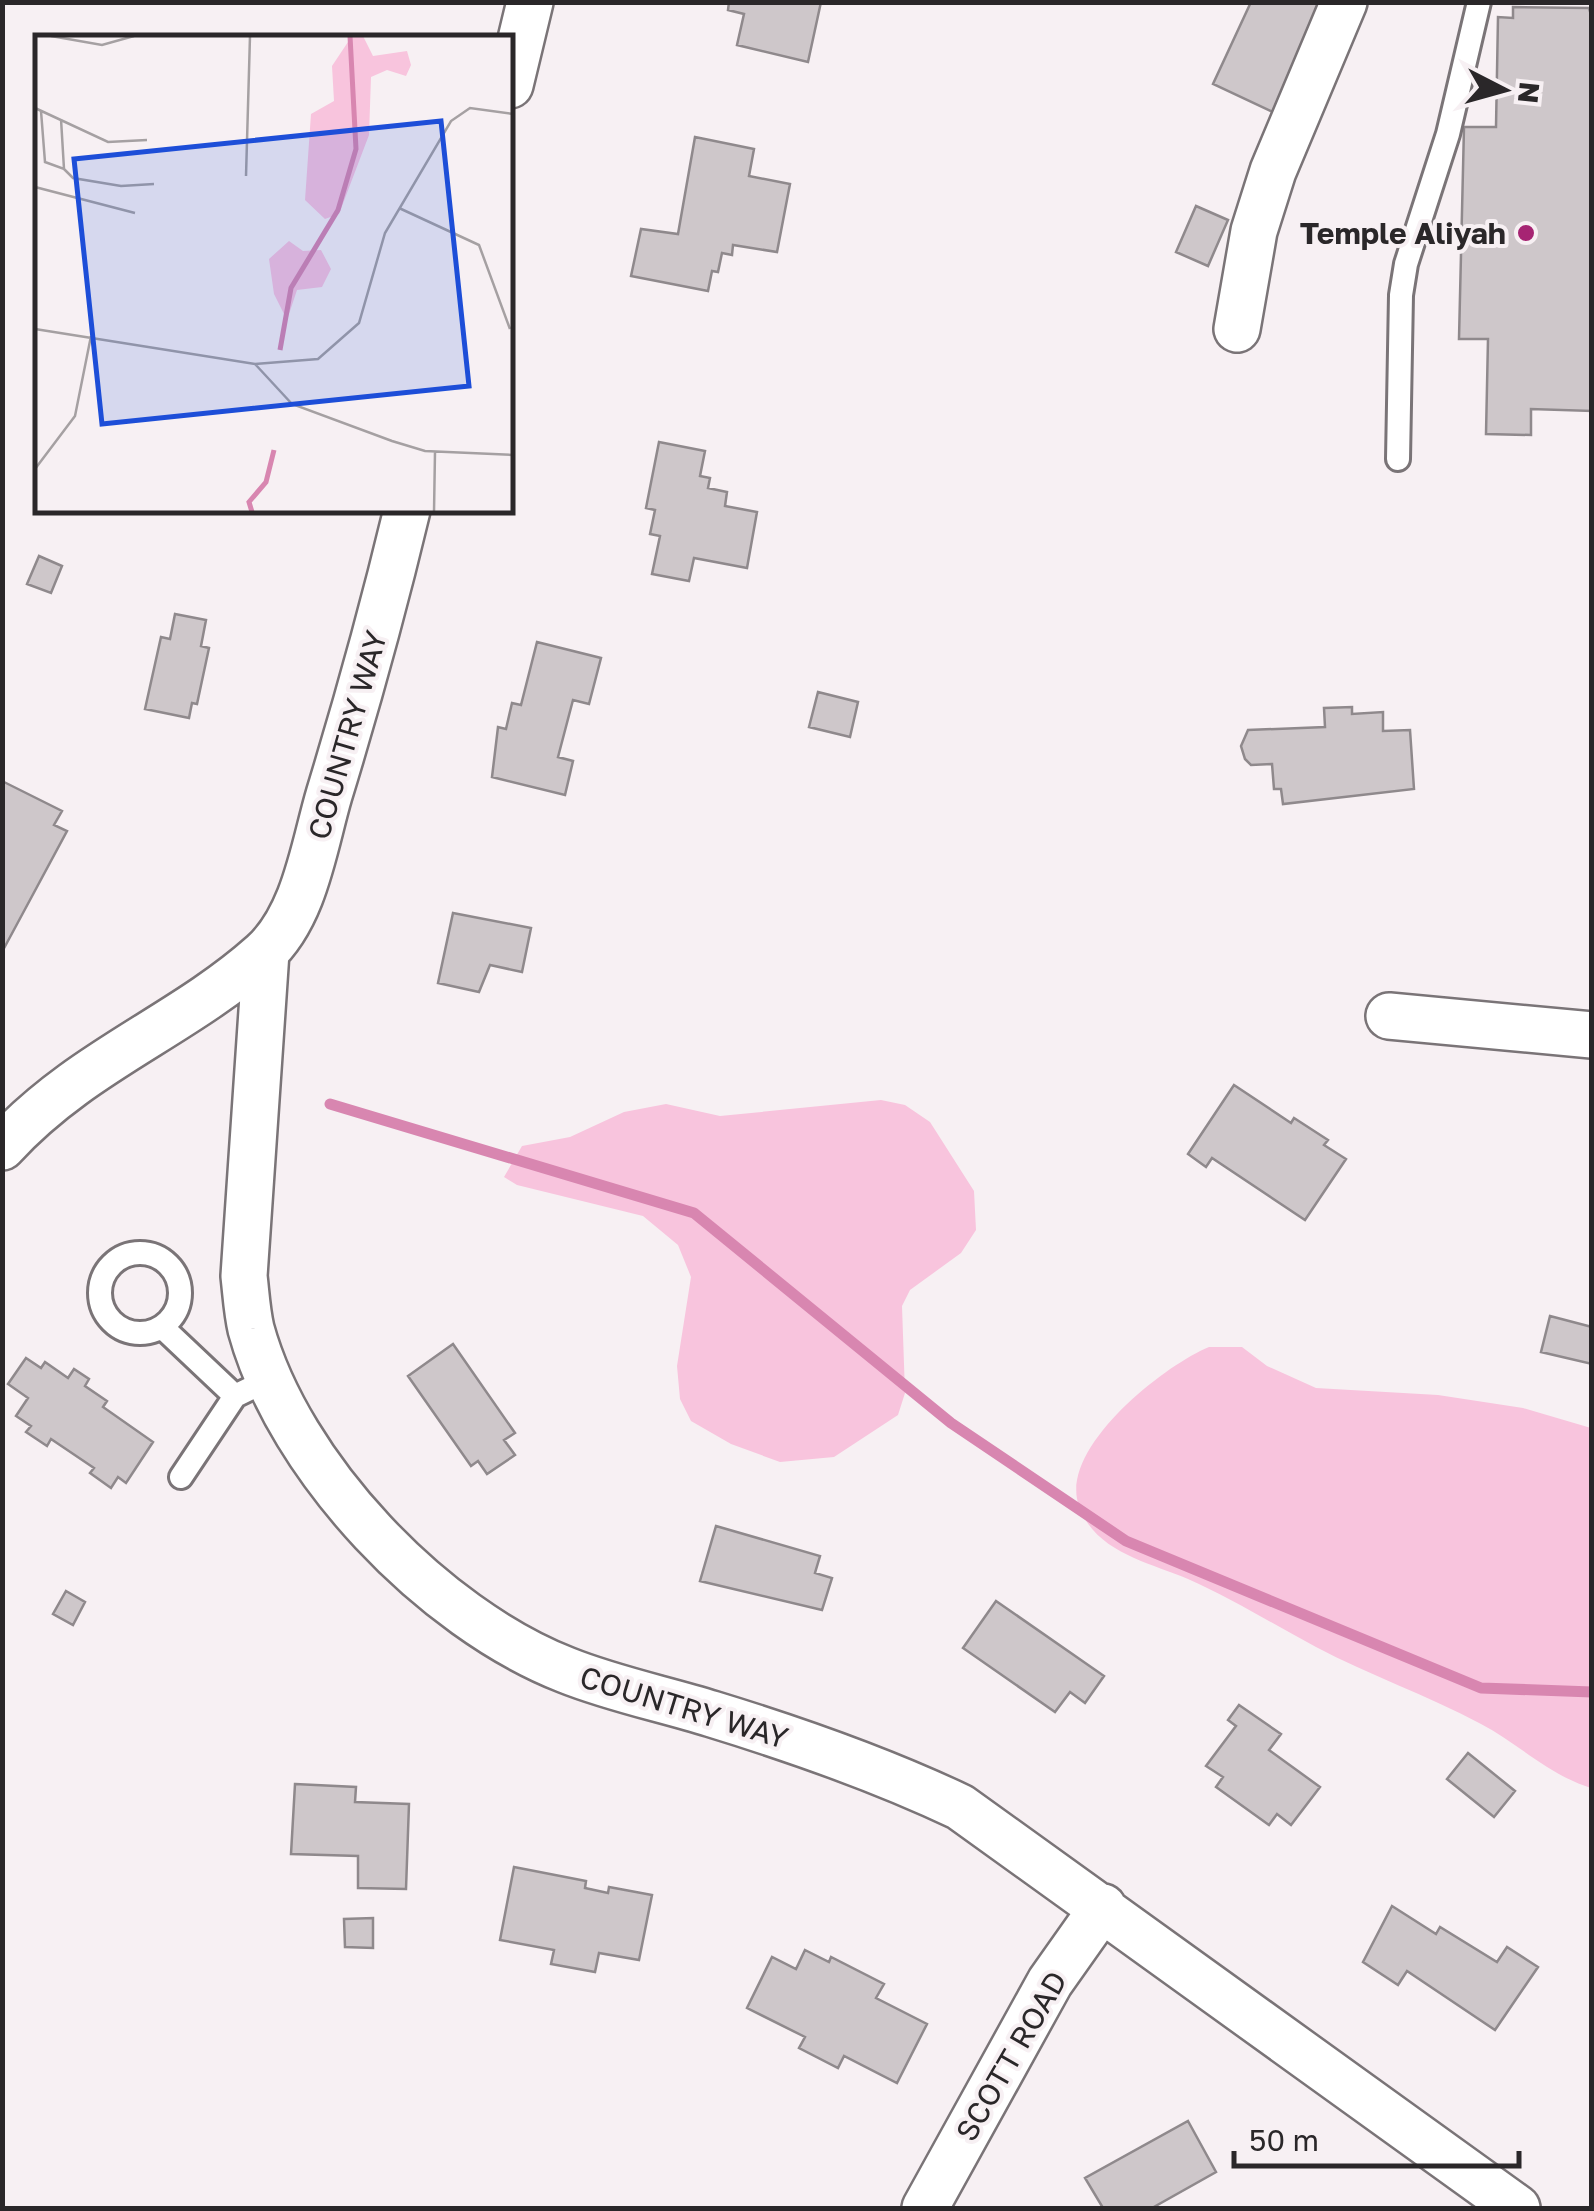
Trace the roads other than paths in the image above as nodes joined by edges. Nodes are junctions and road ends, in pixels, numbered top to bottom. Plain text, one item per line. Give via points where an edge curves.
1 (530, 2) edge
2 (1344, 2) edge
3 (1479, 2) edge
4 (512, 77) edge
5 (1237, 329) dead end
6 (1398, 460) dead end
7 (407, 512) edge
8 (266, 952) junction
9 (1389, 1016) dead end
10 (1592, 1035) edge
11 (2, 1147) edge
12 (162, 1326) dead end
13 (254, 1387) junction
14 (181, 1477) dead end
15 (1103, 1907) junction
16 (925, 2208) edge
17 (1516, 2208) edge

1 - 4 street
2 - 5 street via 1272,172
3 - 6 lane via 1404,280
7 - 8 street, COUNTRY WAY via 296,908
8 - 11 street, COUNTRY WAY via 87,1070
8 - 13 street, COUNTRY WAY via 244,1276
9 - 10 street
12 - 13 lane
13 - 14 lane
13 - 15 street, COUNTRY WAY via 287,1414 359,1520 440,1596 506,1640 566,1670 881,1770 960,1806
15 - 16 street, SCOTT ROAD via 1050,1982
15 - 17 street, COUNTRY WAY

